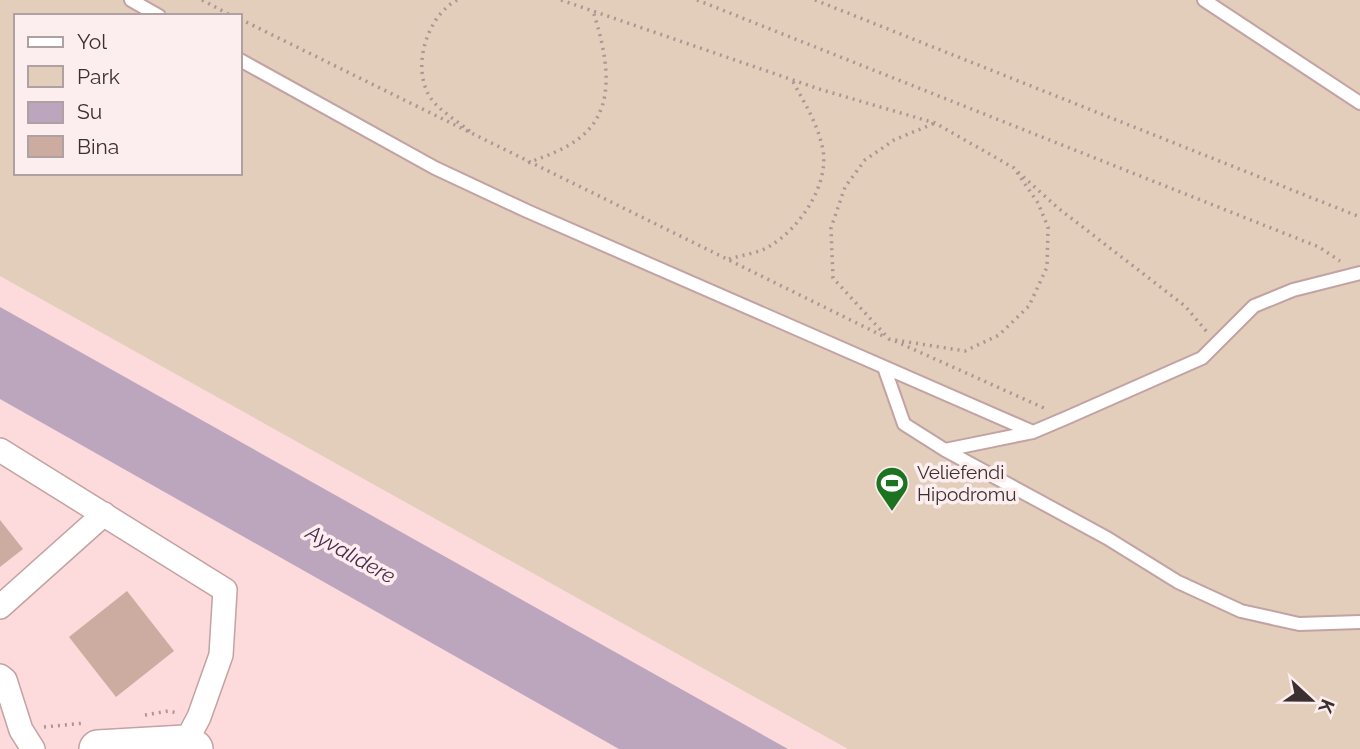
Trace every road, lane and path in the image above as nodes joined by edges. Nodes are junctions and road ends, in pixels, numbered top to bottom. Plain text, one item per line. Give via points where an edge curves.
1 (131, 0) edge
2 (202, 0) edge
3 (457, 0) edge
4 (561, 0) edge
5 (697, 0) edge
6 (815, 0) edge
7 (1204, 0) edge
8 (593, 11) junction
9 (156, 14) edge
10 (228, 14) edge
11 (242, 20) edge
12 (242, 61) edge
13 (792, 80) junction
14 (1360, 103) edge
15 (934, 123) junction
16 (477, 137) junction
17 (528, 163) junction
18 (1014, 168) junction
19 (1360, 217) edge
20 (727, 260) junction
21 (1359, 274) edge
22 (889, 339) junction
23 (1217, 343) junction
24 (884, 367) junction
25 (1066, 418) junction
26 (1033, 432) junction
27 (0, 450) edge
28 (945, 450) junction
29 (104, 514) junction
30 (0, 607) edge
31 (1360, 622) edge
32 (0, 676) edge
33 (187, 747) edge
34 (33, 749) edge
35 (98, 749) edge

1 - 9 lane
2 - 10 path
3 - 16 path via 433,25 423,50 422,78 431,98
4 - 8 path
5 - 21 path via 1319,247
6 - 19 path
7 - 14 lane
8 - 13 path
8 - 17 path via 607,69 600,110 580,138
11 - 16 path
12 - 24 lane via 435,168
13 - 15 path
13 - 20 path via 816,125 823,152 821,181 788,234 768,247
15 - 18 path
15 - 22 path via 894,140 865,160 845,187 831,228 833,278
16 - 17 path
17 - 20 path
18 - 22 path via 1038,203 1048,228 1047,267 1029,306 999,335 965,351
18 - 23 path via 1185,306
20 - 22 path
21 - 23 lane via 1293,290 1254,306
22 - 25 path
23 - 25 lane via 1202,358
24 - 26 lane
24 - 28 lane via 904,424
25 - 26 lane
26 - 28 lane
27 - 29 street
28 - 31 lane via 1178,582 1241,611 1299,624
29 - 30 street
29 - 33 street via 225,590 221,655
32 - 34 street
33 - 35 main road

